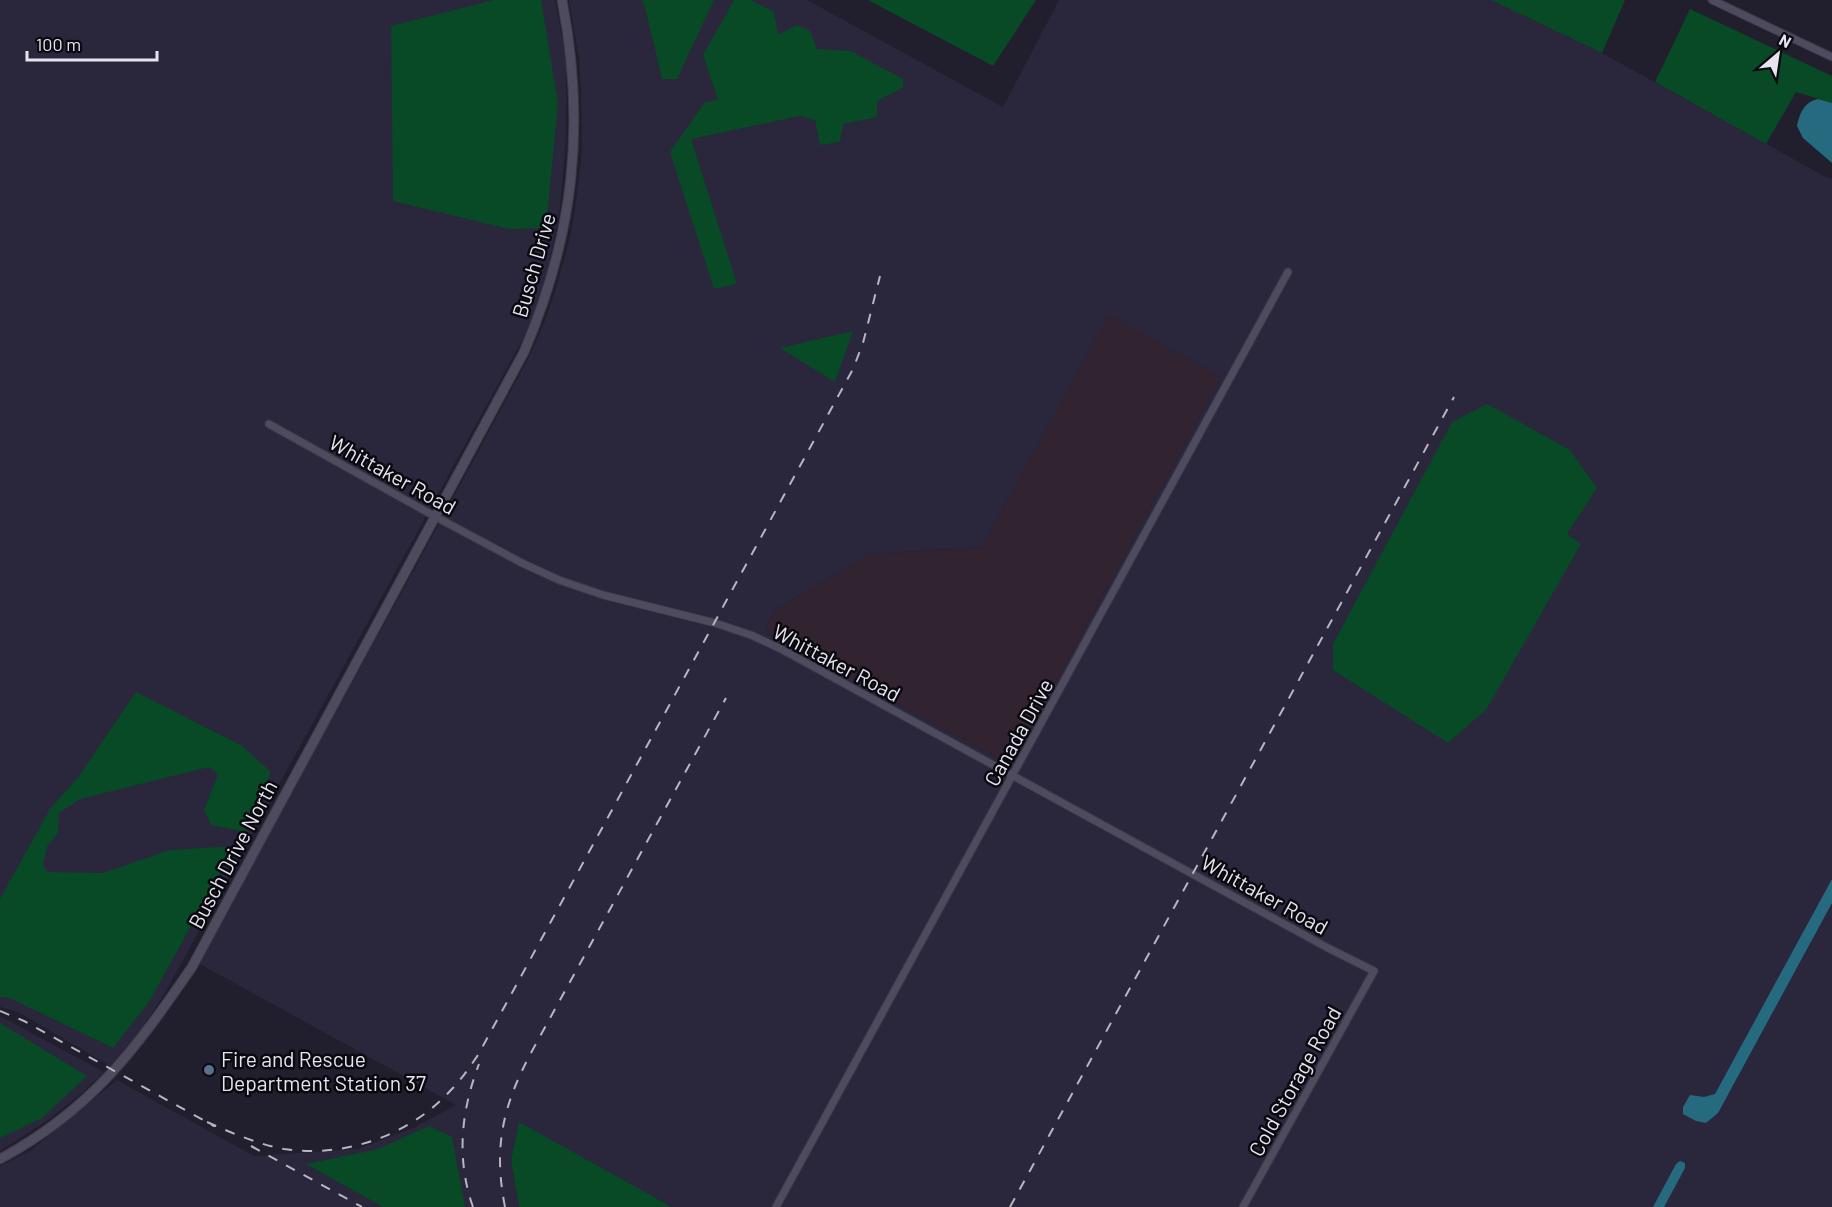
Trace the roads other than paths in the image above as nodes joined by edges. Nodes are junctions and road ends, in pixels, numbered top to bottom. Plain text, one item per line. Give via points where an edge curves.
1 (562, 0) edge
2 (1712, 0) edge
3 (1832, 57) edge
4 (1288, 272) dead end
5 (268, 424) dead end
6 (436, 517) junction
7 (1013, 776) junction
8 (1374, 971) joint
9 (0, 1159) edge
10 (776, 1207) edge
11 (1244, 1207) edge

1 - 6 street, Busch Drive via 575,114 568,208 556,264 524,352
2 - 3 street
4 - 7 street, Canada Drive
5 - 6 street, Whittaker Road
6 - 7 street, Whittaker Road via 559,580 751,635
6 - 9 street, Busch Drive North via 192,967 135,1048 93,1093 55,1125
7 - 8 street, Whittaker Road
7 - 10 street, Canada Drive
8 - 11 street, Cold Storage Road

